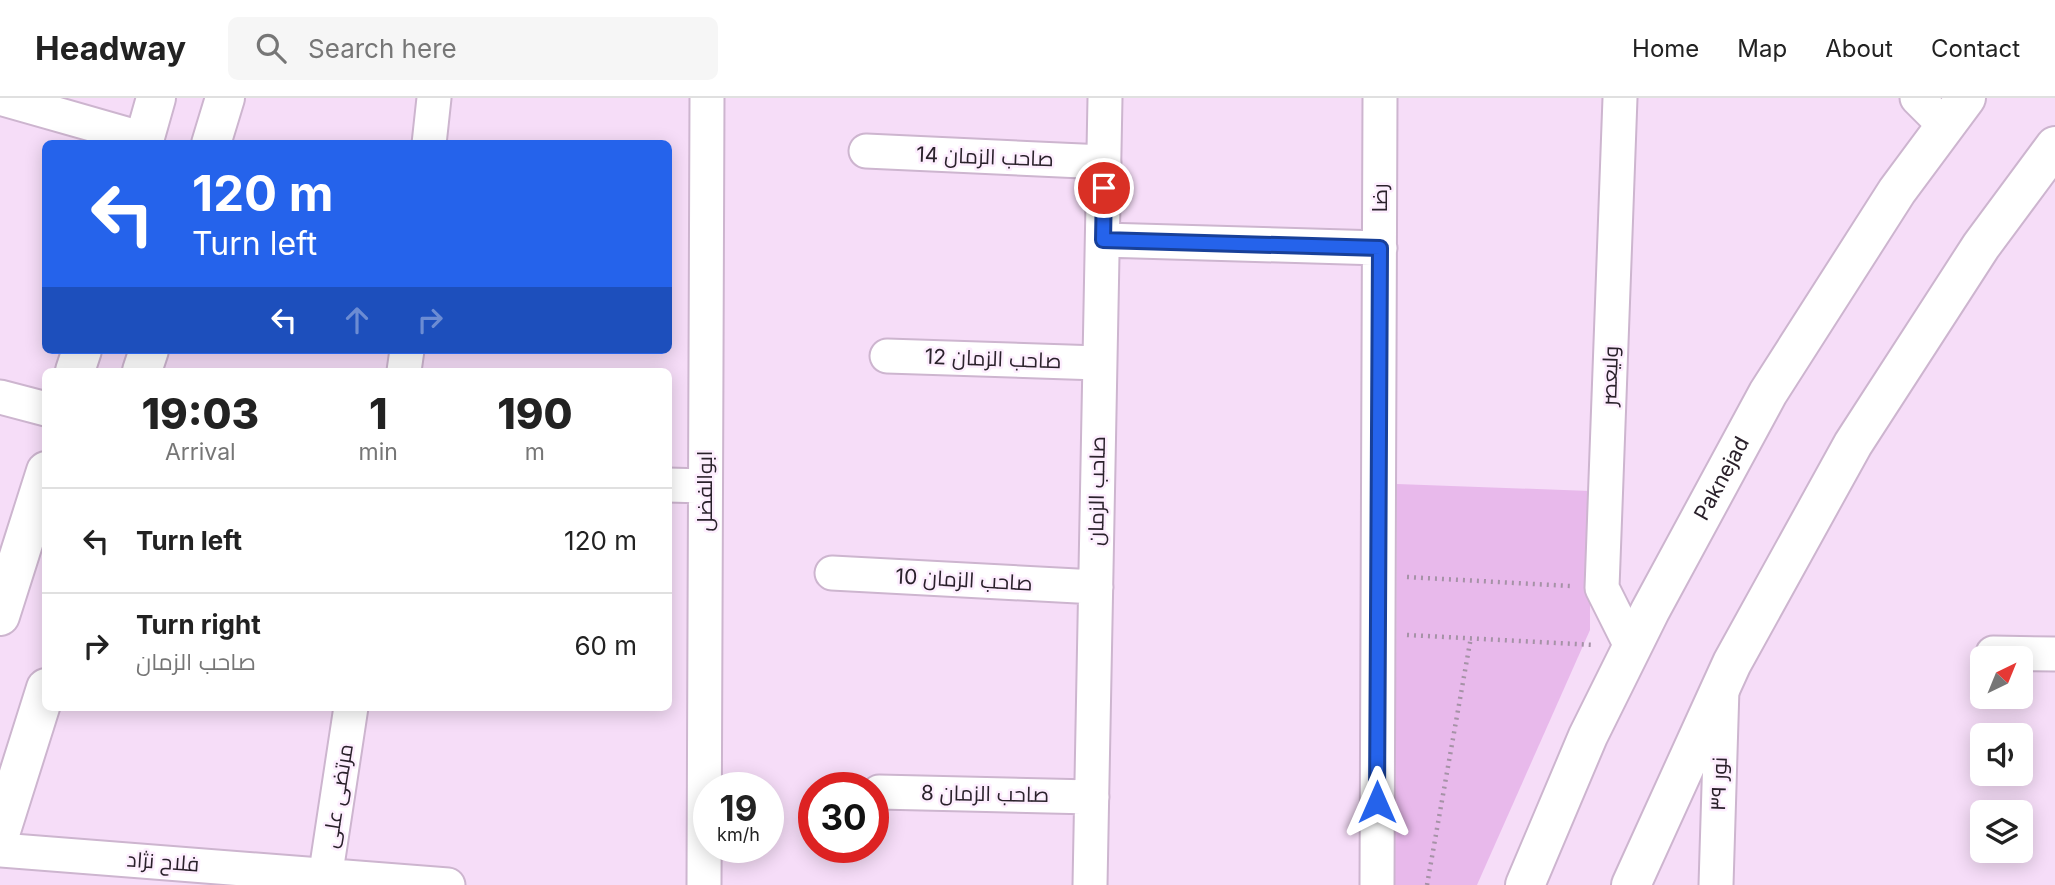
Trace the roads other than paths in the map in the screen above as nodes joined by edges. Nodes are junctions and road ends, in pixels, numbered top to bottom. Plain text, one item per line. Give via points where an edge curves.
1 (0, 98) edge
2 (156, 98) edge
3 (225, 98) edge
4 (434, 98) edge
5 (707, 98) edge
6 (1105, 98) edge
7 (1381, 98) edge
8 (1620, 98) edge
9 (1917, 98) edge
10 (1955, 112) edge
11 (141, 140) edge
12 (144, 140) edge
13 (212, 140) edge
14 (429, 140) edge
15 (2055, 146) edge
16 (866, 151) dead end
17 (1104, 162) junction
18 (1103, 240) junction
19 (1380, 248) junction
20 (887, 356) dead end
21 (1099, 363) junction
22 (0, 397) edge
23 (42, 408) edge
24 (672, 485) edge
25 (705, 486) junction
26 (42, 499) edge
27 (37, 533) edge
28 (832, 573) dead end
29 (1096, 587) junction
30 (0, 616) edge
31 (1632, 648) junction
32 (2034, 654) edge
33 (2055, 654) edge
34 (1723, 683) junction
35 (42, 701) edge
36 (350, 711) edge
37 (889, 792) edge
38 (1092, 797) junction
39 (0, 834) edge
40 (0, 850) edge
41 (325, 880) edge
42 (448, 885) edge
43 (704, 885) edge
44 (1090, 885) edge
45 (1377, 885) edge
46 (1525, 885) edge
47 (1631, 885) edge
48 (1716, 885) edge

1 - 11 street
2 - 12 main road
3 - 13 main road
4 - 14 street
5 - 25 street, ابوالفضل
6 - 17 street, صاحب الزمان
7 - 19 street, رضا
8 - 31 street, ولیعصر via 1602,588
9 - 10 street
10 - 31 main road, Paknejad via 1897,191 1768,393
15 - 34 main road via 1981,246 1853,444
16 - 17 street, صاحب الزمان 14
17 - 18 street, صاحب الزمان
18 - 19 street
18 - 21 street, صاحب الزمان
19 - 45 street, رضا
20 - 21 street, صاحب الزمان 12
21 - 29 street, صاحب الزمان
22 - 23 street
24 - 25 street
25 - 43 street, ابوالفضل
26 - 27 main road
27 - 30 main road
28 - 29 street, صاحب الزمان 10
29 - 38 street, صاحب الزمان
31 - 46 main road, Paknejad via 1588,736
32 - 33 street
34 - 47 main road
34 - 48 street, نور ۳۹
35 - 39 main road
36 - 41 street, مرتضی علی
37 - 38 street, صاحب الزمان 8
38 - 44 street, صاحب الزمان
40 - 41 street, فلاح نژاد
41 - 42 street, فلاح نژاد

